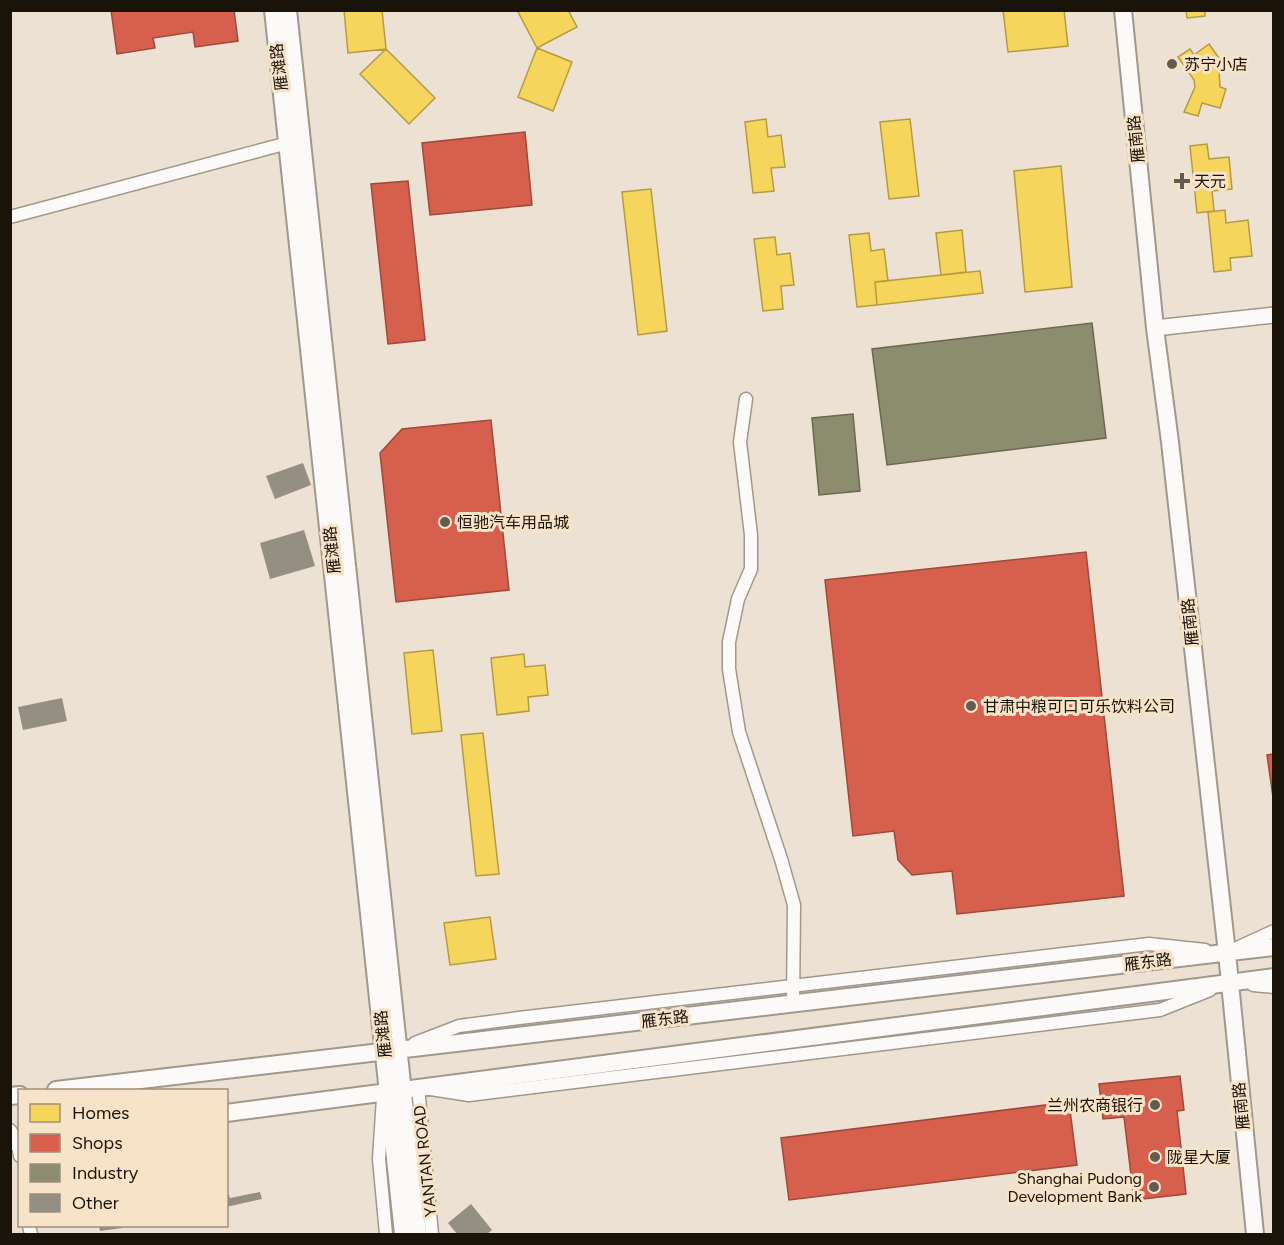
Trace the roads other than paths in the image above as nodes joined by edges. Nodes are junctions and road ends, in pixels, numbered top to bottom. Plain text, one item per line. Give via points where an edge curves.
1 (273, 10) edge
2 (288, 10) edge
3 (1123, 10) edge
4 (288, 143) junction
5 (10, 218) edge
6 (1274, 315) edge
7 (1155, 328) junction
8 (746, 399) dead end
9 (1274, 931) edge
10 (1274, 947) edge
11 (1227, 953) junction
12 (1274, 977) edge
13 (1229, 982) junction
14 (794, 986) junction
15 (1274, 987) edge
16 (794, 1004) junction
17 (392, 1051) junction
18 (65, 1089) edge
19 (399, 1090) junction
20 (228, 1113) edge
21 (386, 1234) edge
22 (403, 1234) edge
23 (418, 1234) edge
24 (432, 1234) edge
25 (1255, 1234) edge

1 - 4 main road, 雁滩路
2 - 17 main road, 雁滩路
3 - 7 main road, 雁南路
4 - 5 street
4 - 17 main road, 雁滩路
6 - 7 street
7 - 11 main road, 雁南路
8 - 14 street via 740,442 751,569 738,599 729,642 729,669 739,732 794,905
9 - 11 street
10 - 11 main road, 雁东路
11 - 13 main road, 雁南路
11 - 14 street via 1149,944
11 - 16 main road, 雁东路
12 - 13 main road, 雁东路
13 - 15 street
13 - 19 main road, 雁东路
13 - 25 main road, 雁南路
14 - 16 street
14 - 17 street via 459,1026
16 - 17 main road, 雁东路
17 - 18 main road, 雁东路
17 - 19 main road, 雁滩路
19 - 20 main road, 雁东路
19 - 21 street via 379,1159
19 - 22 main road, YANTAN ROAD
19 - 23 main road, YANTAN ROAD
19 - 24 street, YANTAN ROAD

